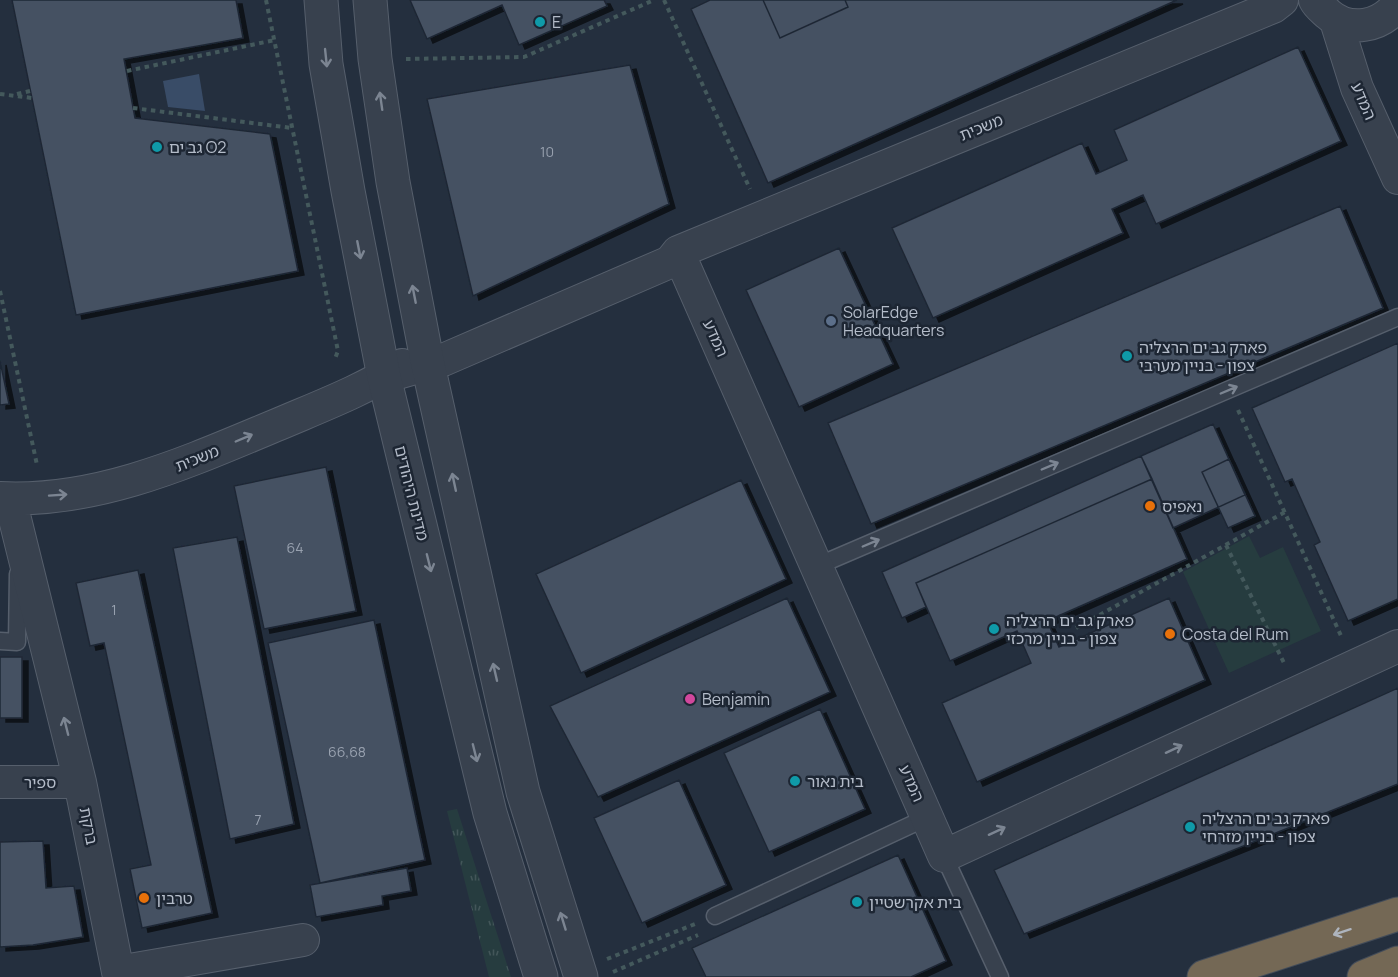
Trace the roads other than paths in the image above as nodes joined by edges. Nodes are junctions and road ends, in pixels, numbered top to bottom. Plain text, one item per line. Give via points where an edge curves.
1 (321, 0) edge
2 (370, 0) edge
3 (1282, 0) edge
4 (1398, 4) edge
5 (1326, 10) edge
6 (1398, 178) edge
7 (678, 252) junction
8 (1398, 317) edge
9 (427, 358) junction
10 (384, 377) junction
11 (5, 498) edge
12 (18, 531) junction
13 (817, 566) junction
14 (0, 641) edge
15 (1398, 646) edge
16 (0, 782) edge
17 (80, 783) junction
18 (928, 817) junction
19 (944, 856) junction
20 (1398, 914) edge
21 (715, 916) road end
22 (303, 940) dead end
23 (1398, 963) edge
24 (590, 973) edge
25 (118, 975) edge
26 (541, 977) edge
27 (1000, 977) edge
28 (1204, 977) edge
29 (1364, 977) edge

1 -> 10 street, מדינת היהודים via 326,64
9 -> 2 street via 393,182
3 - 7 street, משכית
4 - 5 street via 1384,18 1369,25 1352,26
5 - 6 street, המדע
7 - 9 street, משכית via 665,250
7 - 13 street, המדע
13 -> 8 lane
9 - 10 street, משכית
24 -> 9 street via 522,792
11 -> 10 street, משכית via 72,494 115,486 178,466
10 -> 26 street, מדינת היהודים via 490,813
11 - 12 street, ברקת
12 - 14 lane via 17,642
17 -> 12 street, ברקת
13 - 18 street, המדע
19 -> 15 street
16 - 17 street, ספיר
17 - 25 street, ברקת
18 - 19 street, המדע
18 - 21 lane
19 - 27 lane
20 -> 28 highway
22 - 25 street, ברקת
23 - 29 highway

